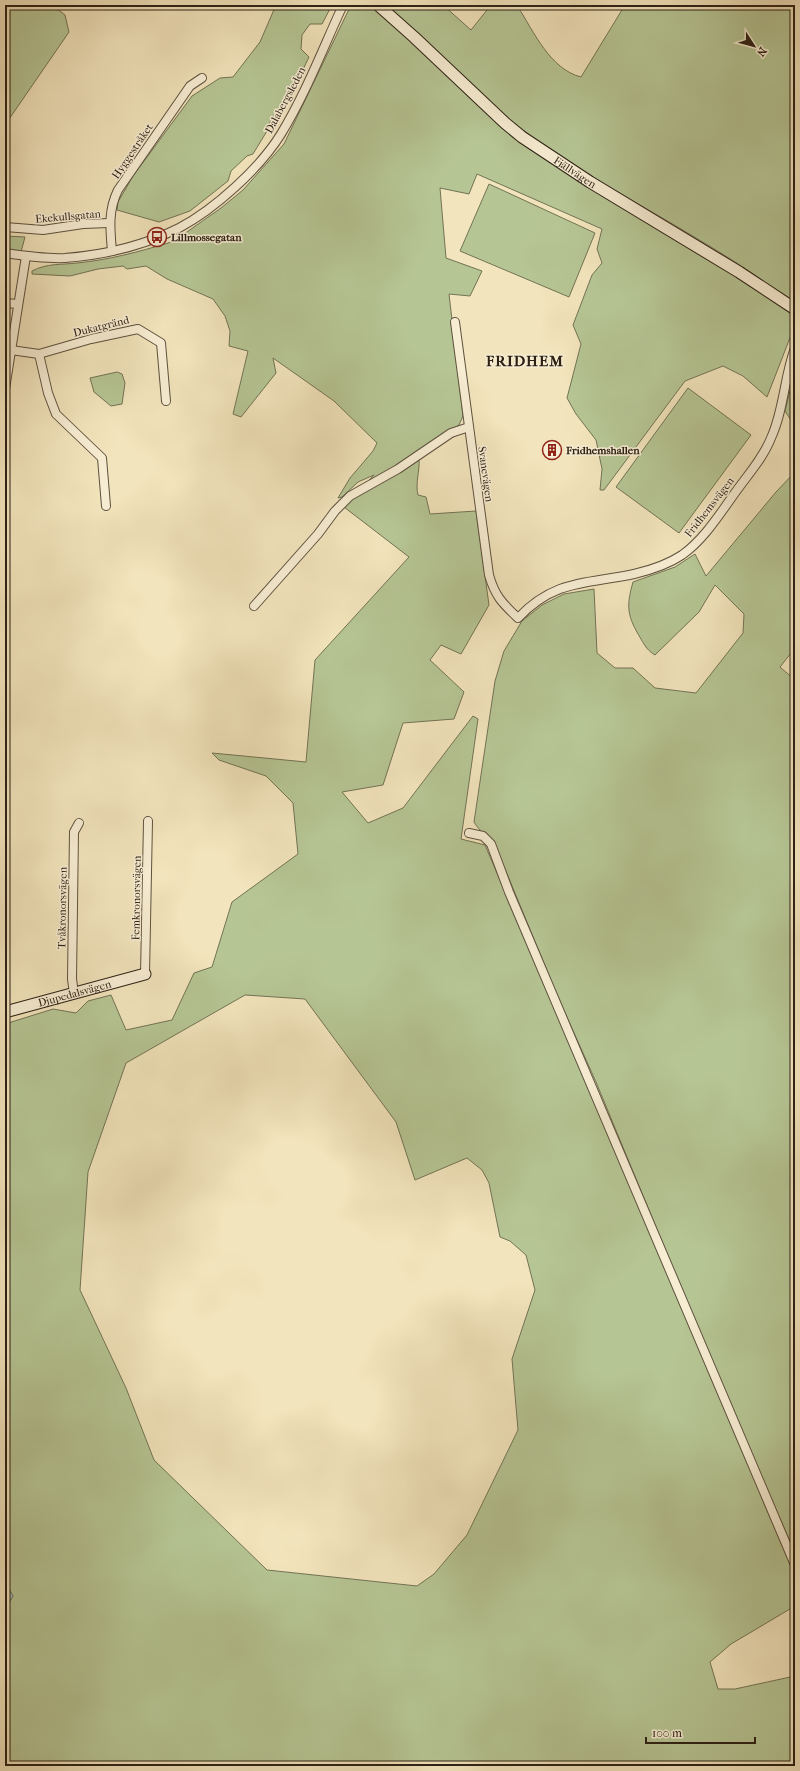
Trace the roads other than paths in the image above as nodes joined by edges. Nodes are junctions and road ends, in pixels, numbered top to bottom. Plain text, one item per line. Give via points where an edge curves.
1 (342, 5) edge
2 (378, 5) edge
3 (202, 78) dead end
4 (109, 224) junction
5 (5, 227) edge
6 (112, 251) junction
7 (5, 253) edge
8 (26, 256) junction
9 (5, 303) edge
10 (18, 304) junction
11 (795, 309) edge
12 (455, 322) dead end
13 (795, 348) edge
14 (11, 350) junction
15 (39, 354) junction
16 (5, 389) edge
17 (166, 401) dead end
18 (469, 427) junction
19 (106, 506) dead end
20 (254, 606) dead end
21 (518, 618) joint
22 (148, 821) dead end
23 (79, 824) dead end
24 (469, 832) dead end
25 (145, 974) joint
26 (74, 994) junction
27 (5, 1012) edge
28 (795, 1566) edge

1 - 6 street, Dalabergsleden via 303,95 280,135 251,172 228,194 184,225 147,241
2 - 11 street, Fjällvägen via 522,137
3 - 4 street, Hyggestråket via 190,86 121,186 114,199
4 - 5 street, Ekekullsgatan via 83,224 43,230
4 - 6 street, Hyggestråket
6 - 8 street, Dalabergsleden via 65,258
7 - 8 street, Dalabergsleden
8 - 10 street
9 - 10 street
10 - 14 street
12 - 18 street, Svanevägen
13 - 21 street, Fridhemsvägen via 771,438 730,500 694,546 671,562 653,570 588,581 551,592
14 - 15 street, Dukatgränd
14 - 16 street
15 - 17 street, Dukatgränd via 138,329 161,344
15 - 19 street via 56,414 102,458
18 - 20 street via 451,433 398,469 350,496
18 - 21 street, Svanevägen via 489,575 498,598
22 - 25 street, Femkronorsvägen
23 - 26 street, Tvåkronorsvägen via 74,832
24 - 28 street via 483,836 491,844
25 - 26 street, Djupedalsvägen
26 - 27 street, Djupedalsvägen

